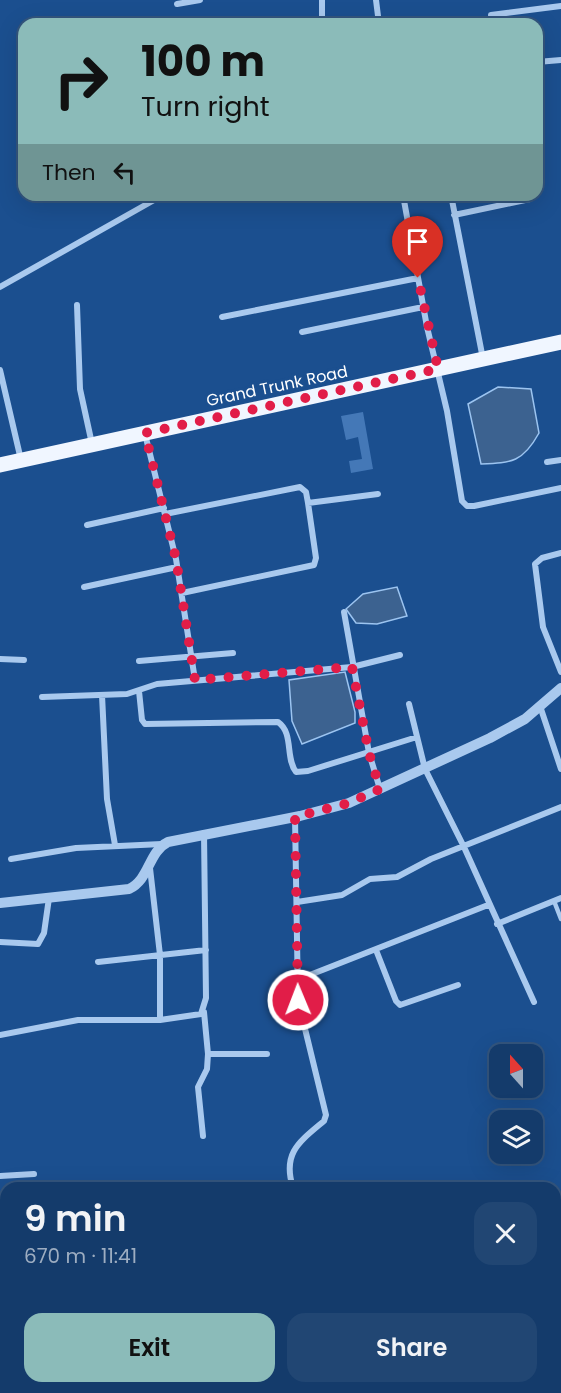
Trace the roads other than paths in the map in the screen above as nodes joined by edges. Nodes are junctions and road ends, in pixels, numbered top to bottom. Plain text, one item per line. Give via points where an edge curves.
1 (200, 0) edge
2 (322, 0) edge
3 (376, 0) edge
4 (177, 4) dead end
5 (561, 6) edge
6 (491, 15) dead end
7 (322, 18) edge
8 (378, 18) edge
9 (561, 60) edge
10 (543, 62) edge
11 (152, 201) edge
12 (404, 201) edge
13 (452, 201) edge
14 (520, 201) edge
15 (454, 215) junction
16 (418, 278) junction
17 (0, 287) edge
18 (77, 305) dead end
19 (423, 307) junction
20 (222, 317) dead end
21 (302, 332) dead end
22 (561, 342) edge
23 (483, 359) junction
24 (438, 369) junction
25 (0, 370) edge
26 (2, 384) edge
27 (145, 433) junction
28 (92, 445) junction
29 (21, 460) junction
30 (561, 460) edge
31 (547, 462) dead end
32 (0, 465) edge
33 (561, 488) edge
34 (378, 494) dead end
35 (308, 503) junction
36 (165, 511) junction
37 (87, 525) dead end
38 (561, 553) edge
39 (177, 567) junction
40 (84, 587) dead end
41 (182, 593) junction
42 (344, 612) dead end
43 (232, 653) dead end
44 (400, 655) dead end
45 (191, 656) junction
46 (0, 659) edge
47 (24, 660) dead end
48 (139, 660) dead end
49 (352, 667) junction
50 (561, 672) edge
51 (195, 680) junction
52 (561, 688) edge
53 (139, 691) junction
54 (102, 695) junction
55 (42, 697) dead end
56 (409, 704) dead end
57 (540, 706) junction
58 (417, 737) junction
59 (369, 753) junction
60 (425, 769) junction
61 (561, 769) edge
62 (380, 789) junction
63 (561, 807) edge
64 (295, 817) junction
65 (204, 833) junction
66 (163, 844) junction
67 (115, 845) junction
68 (464, 847) junction
69 (11, 859) dead end
70 (149, 865) junction
71 (49, 898) junction
72 (561, 898) edge
73 (554, 901) junction
74 (297, 902) junction
75 (0, 903) edge
76 (488, 905) junction
77 (561, 919) edge
78 (497, 924) junction
79 (0, 942) edge
80 (206, 950) junction
81 (376, 950) junction
82 (160, 955) junction
83 (98, 962) dead end
84 (297, 980) junction
85 (458, 985) dead end
86 (534, 1002) dead end
87 (204, 1012) junction
88 (160, 1020) junction
89 (0, 1035) edge
90 (208, 1054) junction
91 (267, 1054) dead end
92 (203, 1136) dead end
93 (34, 1174) dead end
94 (0, 1176) edge
95 (292, 1182) edge

1 - 4 street
2 - 7 street
3 - 8 street
5 - 6 street
9 - 10 street
11 - 17 street
12 - 16 street
13 - 15 street
14 - 15 street
15 - 23 street
16 - 19 street
16 - 20 street
18 - 28 street via 80,389
19 - 21 street
19 - 24 street
22 - 23 main road, Grand Trunk Road
23 - 24 main road, Grand Trunk Road
24 - 27 main road, Grand Trunk Road
24 - 33 street via 464,504 474,506
25 - 26 street
26 - 29 street
27 - 28 main road, Grand Trunk Road
27 - 36 street
28 - 29 main road, Grand Trunk Road
29 - 32 main road, Grand Trunk Road
30 - 31 street
34 - 35 street
35 - 36 street via 306,492 300,487
35 - 41 street via 314,565
36 - 37 street
36 - 39 street
38 - 50 street via 535,564 543,627
39 - 40 street
39 - 41 street
41 - 45 street
42 - 49 street
43 - 45 street
44 - 49 street
45 - 48 street
45 - 51 street
46 - 47 street
49 - 51 street
49 - 59 street
51 - 53 street via 147,686
52 - 57 street
53 - 54 street
53 - 59 street via 145,724 278,722 286,730 296,772
54 - 55 street
54 - 67 street via 108,799
56 - 58 street
57 - 60 street via 525,719
57 - 61 street
58 - 59 street
58 - 60 street
59 - 62 street
60 - 62 street
60 - 68 street
62 - 64 street via 349,803
63 - 68 street
64 - 65 street
64 - 74 street
65 - 66 street
65 - 80 street
66 - 67 street
66 - 70 street
67 - 69 street
68 - 74 street via 397,877 370,879 342,895
68 - 76 street
70 - 71 street via 140,882 129,889
70 - 82 street
71 - 75 street
71 - 79 street via 44,933 38,944
72 - 73 street
73 - 77 lane
73 - 78 street
74 - 84 street
76 - 78 street
76 - 81 street
78 - 86 street
80 - 82 street
80 - 87 street
81 - 84 street
81 - 85 street via 400,1005
82 - 83 street
82 - 88 street
84 - 95 street via 298,1000 326,1115 291,1155
87 - 88 street
87 - 90 street
88 - 89 street via 78,1020
90 - 91 street
90 - 92 street via 207,1069 198,1087
93 - 94 street

